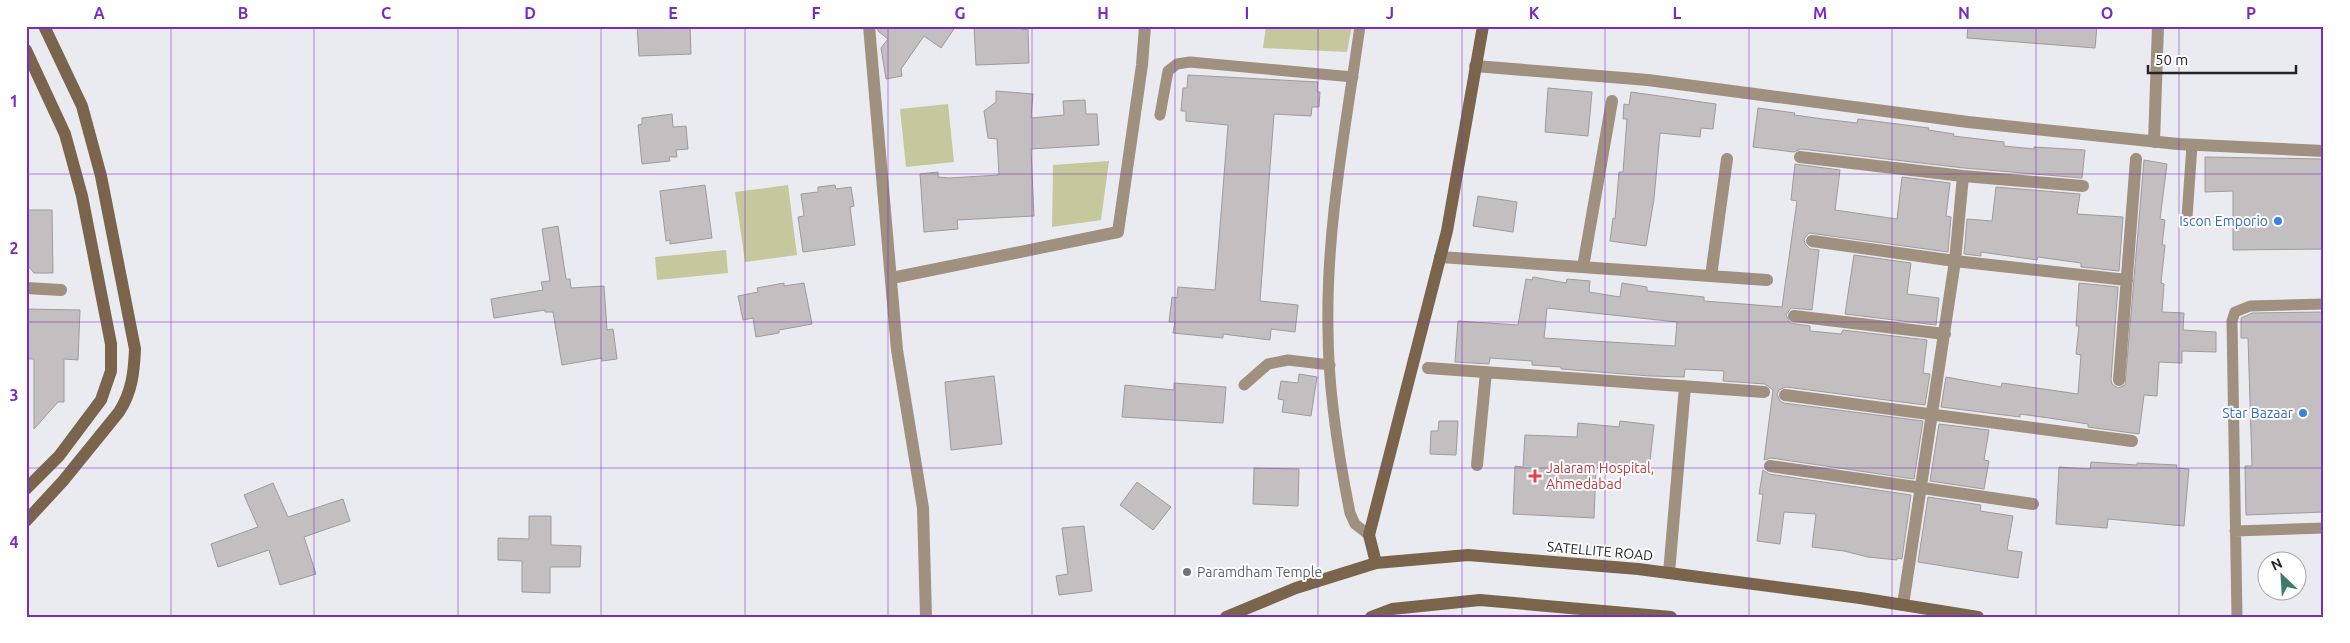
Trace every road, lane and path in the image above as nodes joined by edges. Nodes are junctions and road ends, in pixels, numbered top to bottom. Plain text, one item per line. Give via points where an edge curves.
1 (44, 26) edge
2 (869, 26) edge
3 (1145, 26) edge
4 (1360, 26) edge
5 (1483, 26) edge
6 (2158, 26) edge
7 (26, 50) edge
8 (1475, 66) junction
9 (1353, 77) junction
10 (1612, 101) dead end
11 (1160, 115) dead end
12 (2154, 142) junction
13 (2192, 145) junction
14 (2324, 151) edge
15 (1800, 157) dead end
16 (2136, 158) dead end
17 (1727, 159) dead end
18 (1963, 176) junction
19 (2083, 186) dead end
20 (2188, 216) dead end
21 (1812, 241) dead end
22 (1440, 257) junction
23 (1955, 261) junction
24 (1583, 267) junction
25 (1711, 276) junction
26 (892, 278) junction
27 (1767, 280) dead end
28 (2127, 280) junction
29 (26, 288) edge
30 (61, 290) dead end
31 (2324, 304) edge
32 (1794, 316) dead end
33 (1944, 334) junction
34 (1330, 365) junction
35 (1428, 368) dead end
36 (1486, 372) junction
37 (2119, 380) dead end
38 (1244, 385) dead end
39 (1685, 386) junction
40 (1764, 392) dead end
41 (1785, 395) dead end
42 (93, 411) junction
43 (1932, 413) junction
44 (111, 424) junction
45 (2132, 441) dead end
46 (1477, 465) dead end
47 (1770, 466) dead end
48 (1921, 488) junction
49 (26, 489) edge
50 (2033, 504) dead end
51 (26, 521) edge
52 (2324, 528) edge
53 (2235, 531) junction
54 (1370, 535) junction
55 (1376, 563) junction
56 (1669, 573) junction
57 (1903, 605) junction
58 (1392, 613) edge
59 (926, 617) edge
60 (1226, 617) edge
61 (1370, 617) edge
62 (1671, 617) edge
63 (1978, 617) edge
64 (2236, 617) edge

1 - 44 street via 82,106 101,176 130,315 135,349 134,375 126,400
2 - 26 street
3 - 26 street via 1118,232
4 - 9 lane
5 - 8 street
6 - 12 street
7 - 42 street via 65,134 82,196 111,344 111,371 101,400
8 - 12 street via 1648,80 1968,122
8 - 22 street
9 - 11 lane via 1190,62 1177,64 1168,71
9 - 34 lane via 1334,211 1328,328
10 - 24 street
12 - 13 street
13 - 14 street
13 - 20 lane
15 - 18 street
16 - 28 street
17 - 25 street
18 - 19 street
18 - 23 street
21 - 23 street
22 - 24 street
22 - 54 street
23 - 28 street
23 - 33 street
24 - 25 street
25 - 27 street
26 - 59 street via 897,350 923,508
28 - 37 street
29 - 30 street
31 - 53 lane via 2250,306 2235,312 2232,321
32 - 33 street
33 - 43 street
34 - 38 lane via 1288,360 1268,364
34 - 54 lane via 1332,400 1350,513 1355,524
35 - 36 street
36 - 39 street
36 - 46 street
39 - 40 street
39 - 56 street
41 - 43 street
42 - 44 street
42 - 49 street via 59,456
43 - 45 street
43 - 48 street
44 - 51 street
47 - 48 street
48 - 50 street
48 - 57 street
52 - 53 lane
53 - 64 lane
54 - 55 street
55 - 56 street, SATELLITE ROAD via 1468,555
55 - 60 street, SATELLITE ROAD via 1296,588
56 - 57 street, SATELLITE ROAD
57 - 63 street, SATELLITE ROAD
58 - 61 street
58 - 62 street via 1480,600

